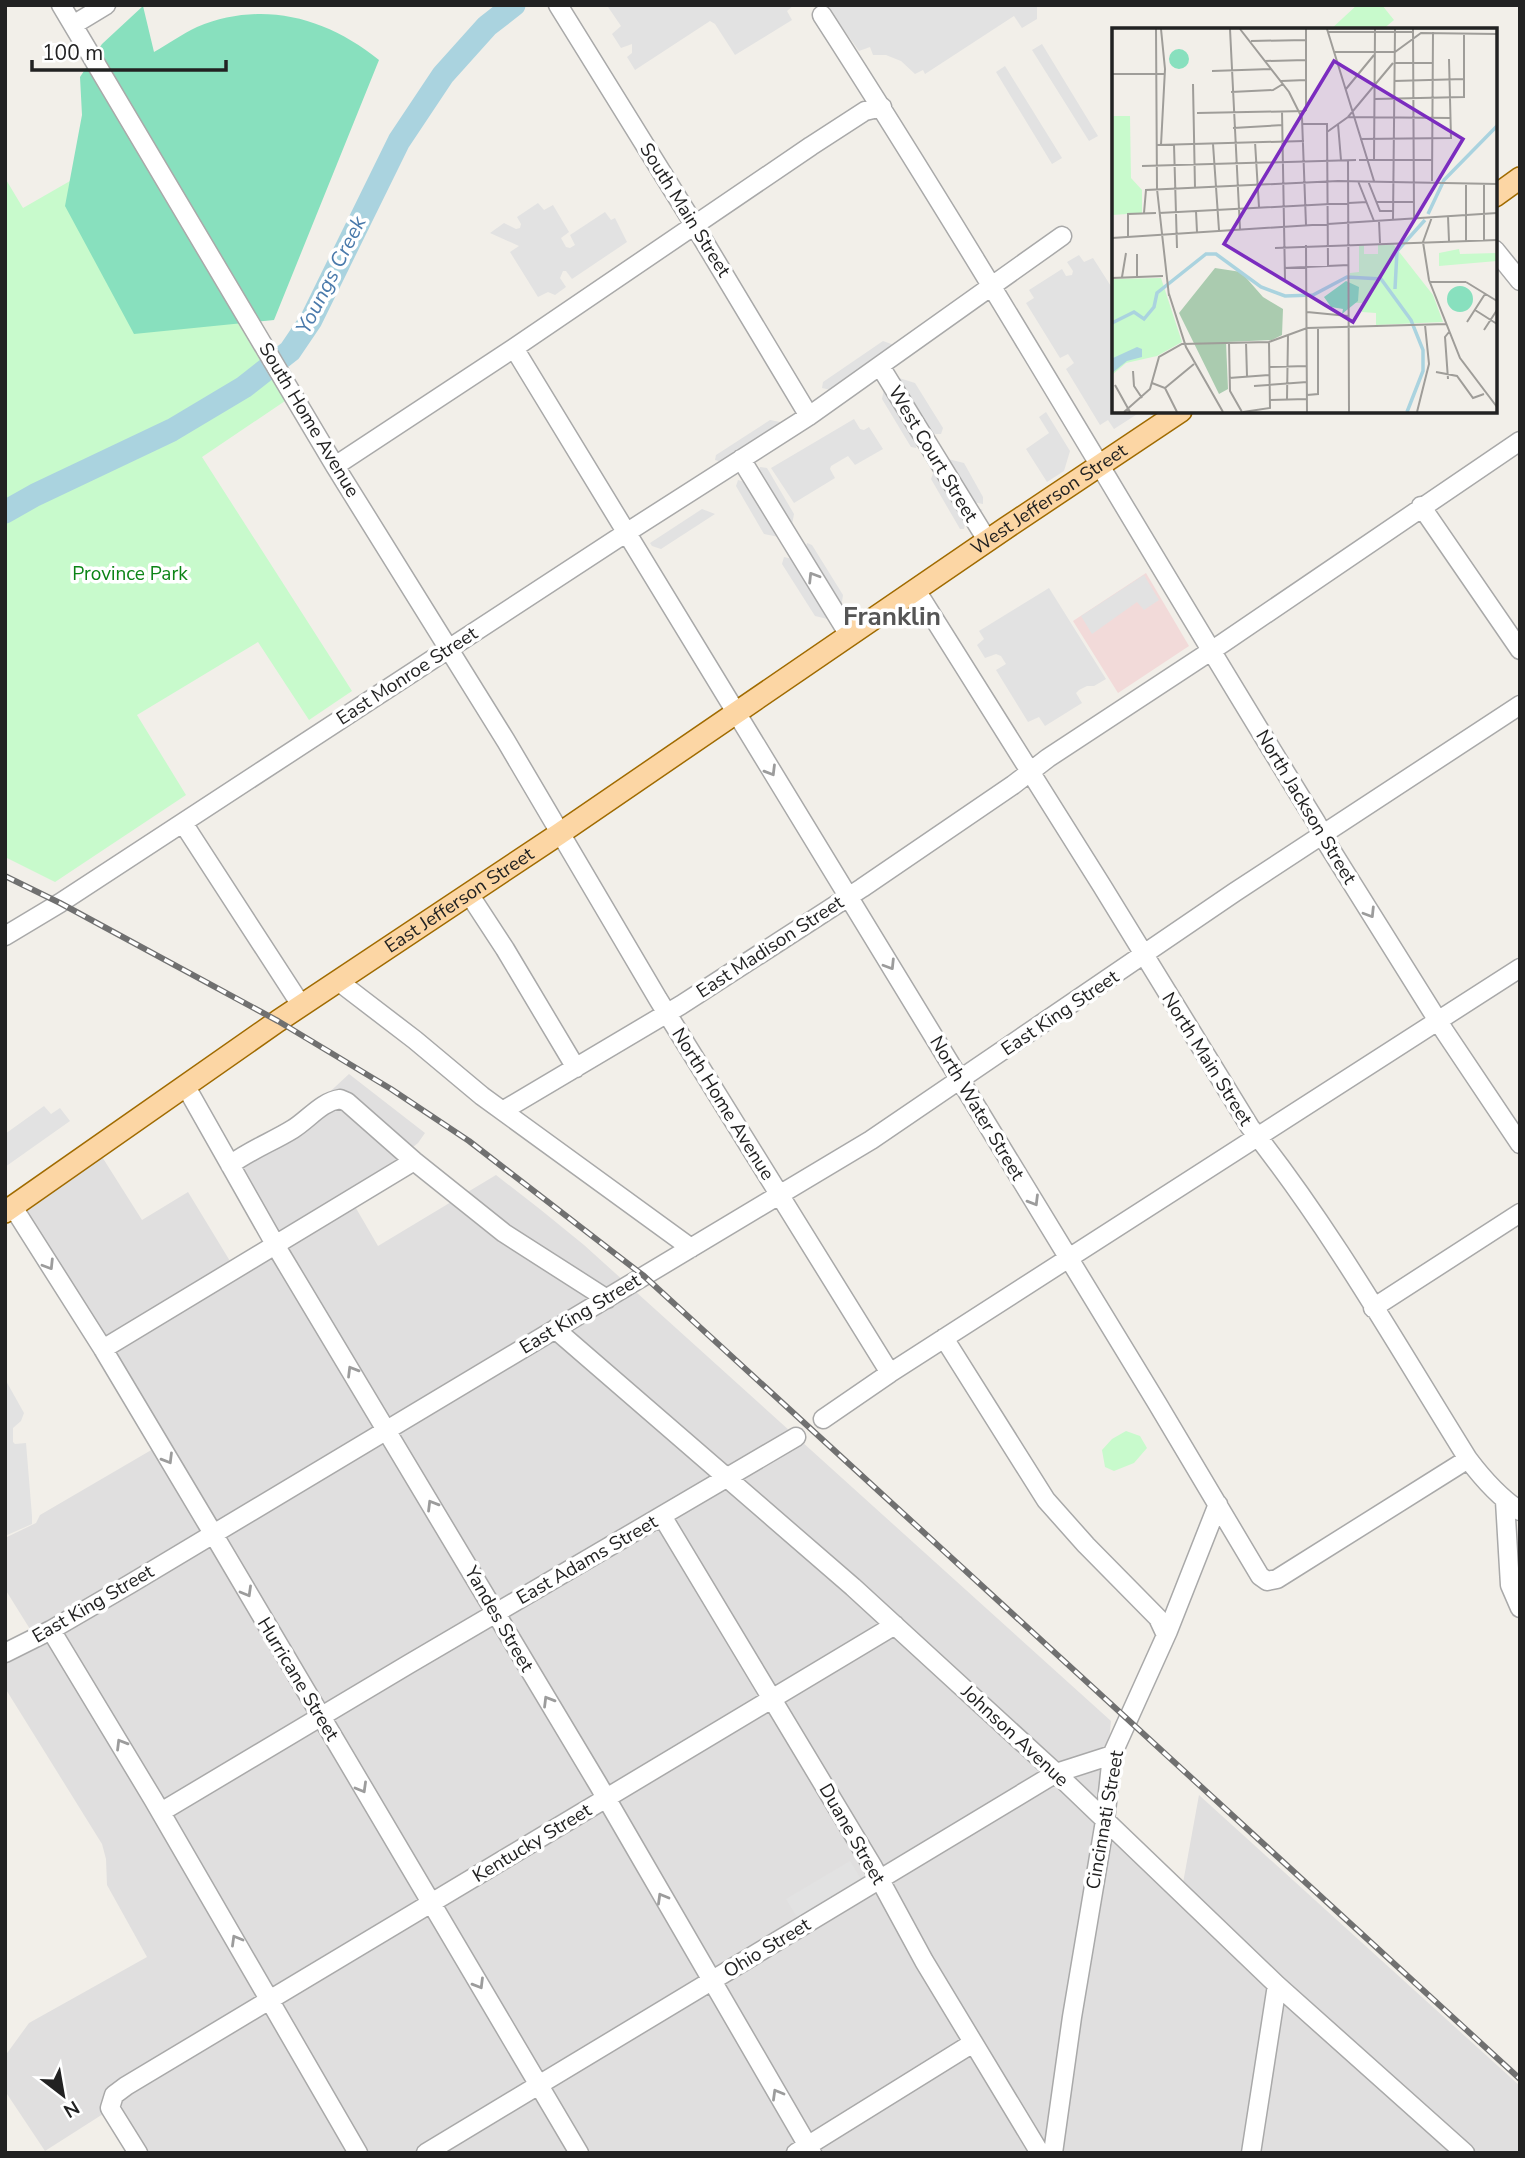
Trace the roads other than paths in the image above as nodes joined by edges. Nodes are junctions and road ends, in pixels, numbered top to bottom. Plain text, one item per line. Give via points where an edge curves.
1 (61, 5) edge
2 (106, 5) edge
3 (558, 5) edge
4 (822, 15) dead end
5 (74, 25) junction
6 (882, 107) junction
7 (1520, 178) edge
8 (1497, 195) edge
9 (694, 225) junction
10 (1062, 236) dead end
11 (1497, 252) edge
12 (1520, 281) edge
13 (990, 286) junction
14 (514, 348) junction
15 (880, 366) junction
16 (1178, 413) edge
17 (809, 416) junction
18 (1520, 440) edge
19 (741, 459) junction
20 (1101, 465) junction
21 (335, 466) junction
22 (1422, 506) junction
23 (627, 533) junction
24 (987, 540) junction
25 (916, 590) junction
26 (849, 635) junction
27 (449, 648) junction
28 (1211, 650) junction
29 (1520, 650) edge
30 (1520, 705) edge
31 (736, 712) junction
32 (1030, 772) junction
33 (183, 823) junction
34 (559, 834) junction
35 (1323, 834) junction
36 (469, 894) junction
37 (847, 897) junction
38 (5, 936) edge
39 (1142, 955) junction
40 (1520, 968) edge
41 (338, 981) junction
42 (301, 1005) junction
43 (667, 1013) junction
44 (1438, 1021) junction
45 (576, 1068) junction
46 (961, 1080) junction
47 (185, 1085) junction
48 (504, 1110) junction
49 (1257, 1137) junction
50 (1520, 1144) edge
51 (414, 1161) junction
52 (230, 1165) junction
53 (780, 1196) junction
54 (9, 1210) edge
55 (1520, 1213) edge
56 (276, 1245) junction
57 (691, 1248) junction
58 (1069, 1259) junction
59 (607, 1299) junction
60 (1373, 1308) junction
61 (555, 1329) junction
62 (944, 1338) junction
63 (103, 1349) junction
64 (890, 1373) junction
65 (822, 1419) dead end
66 (387, 1430) junction
67 (796, 1437) dead end
68 (1468, 1459) junction
69 (727, 1478) junction
70 (1218, 1504) junction
71 (1513, 1506) edge
72 (662, 1516) junction
73 (213, 1533) junction
74 (1515, 1582) edge
75 (1520, 1608) edge
76 (496, 1613) junction
77 (895, 1625) junction
78 (51, 1630) junction
79 (1166, 1635) junction
80 (5, 1653) edge
81 (773, 1699) junction
82 (321, 1717) junction
83 (1112, 1755) junction
84 (1056, 1773) junction
85 (606, 1798) junction
86 (161, 1812) junction
87 (1105, 1821) junction
88 (880, 1881) junction
89 (430, 1903) junction
90 (711, 1981) junction
91 (1277, 1985) junction
92 (269, 1999) junction
93 (973, 2043) junction
94 (540, 2086) junction
95 (805, 2150) edge
96 (138, 2153) edge
97 (358, 2153) edge
98 (426, 2153) edge
99 (579, 2153) edge
100 (1040, 2153) edge
101 (1053, 2153) edge
102 (1251, 2153) edge
103 (1465, 2153) edge

1 - 5 street, South Home Avenue
2 - 5 street
3 - 9 street, South Main Street
4 - 6 street, North Jackson Street
5 - 21 street, South Home Avenue
6 - 9 street via 865,111
6 - 13 street, North Jackson Street
7 - 8 main road
9 - 14 street
9 - 17 street, South Main Street
10 - 13 street, East Monroe Street
11 - 12 street
13 - 15 street, East Monroe Street
13 - 20 street, North Jackson Street
14 - 21 street
14 - 23 street, North Water Street
15 - 17 street, East Monroe Street
15 - 24 street, West Court Street
16 - 20 main road, West Jefferson Street
17 - 19 street, East Monroe Street
18 - 22 street, East Madison Street
19 - 23 street, East Monroe Street
26 -> 19 street
20 - 24 main road, West Jefferson Street
20 - 28 street, North Jackson Street
21 - 27 street, South Home Avenue
22 - 28 street, East Madison Street
22 - 29 street
23 - 27 street, East Monroe Street
23 - 31 street, North Water Street
24 - 25 main road, West Jefferson Street
25 - 26 main road, East Jefferson Street
25 - 32 street, North Main Street
26 - 31 main road, East Jefferson Street
27 - 33 street, East Monroe Street
27 - 34 street, South Home Avenue
28 - 32 street, East Madison Street
28 - 35 street, North Jackson Street
30 - 35 street, East King Street
31 - 34 main road, East Jefferson Street
31 -> 37 street, North Water Street
32 - 37 street, East Madison Street
32 - 39 street, North Main Street
33 - 38 street, East Monroe Street
33 - 42 street
34 - 36 main road, East Jefferson Street
34 - 43 street, North Home Avenue
35 - 39 street, East King Street
35 -> 44 street, North Jackson Street
36 - 41 main road, East Jefferson Street
36 - 45 street
37 - 43 street, East Madison Street
37 -> 46 street, North Water Street
39 - 46 street, East King Street
39 - 49 street, North Main Street
40 - 44 street
41 - 42 main road, East Jefferson Street
41 - 48 street
42 - 47 main road, East Jefferson Street
43 - 45 street, East Madison Street
43 - 53 street, North Home Avenue
44 - 49 street
44 - 50 street, North Jackson Street
45 - 48 street, East Madison Street
46 - 53 street, East King Street
46 -> 58 street, North Water Street
47 - 52 street, Yandes Street
47 - 54 main road, East Jefferson Street
48 - 57 street
49 - 58 street
49 - 60 street, North Main Street via 1318,1220
51 - 52 street via 340,1099 323,1105 291,1131
51 - 56 street
51 - 59 street via 504,1233
52 - 56 street, Yandes Street
53 - 57 street, East King Street
53 - 64 street, North Home Avenue
54 -> 63 street, Hurricane Street
55 - 60 street
56 - 63 street
66 -> 56 street, Yandes Street
57 - 59 street, East King Street
58 - 62 street
58 - 70 street, North Water Street
59 - 61 street, East King Street
60 - 68 street, North Main Street
61 - 66 street, East King Street
61 - 69 street, Johnson Avenue
62 - 64 street
62 - 79 street via 1046,1500 1158,1618
63 -> 73 street, Hurricane Street
64 - 65 street
66 - 73 street, East King Street
76 -> 66 street, Yandes Street
67 - 69 street, East Adams Street
68 - 70 street, North Water Street via 1272,1581 1261,1576
68 - 71 street, North Main Street via 1486,1483
69 - 72 street, East Adams Street
69 - 77 street, Johnson Avenue
70 - 79 street, Cincinnati Street
71 - 74 street
72 - 76 street, East Adams Street
72 - 81 street, Duane Street
73 - 78 street, East King Street
73 -> 82 street, Hurricane Street
74 - 75 street
76 - 82 street, East Adams Street
85 -> 76 street, Yandes Street
77 - 81 street, Kentucky Street
77 - 84 street, Johnson Avenue
78 - 80 street, East King Street
86 -> 78 street
79 - 83 street, Cincinnati Street
81 - 85 street, Kentucky Street
81 - 88 street, Duane Street
82 - 86 street, East Adams Street
82 -> 89 street, Hurricane Street
83 - 84 street, Ohio Street
83 - 87 street, Cincinnati Street
84 - 87 street, Johnson Avenue
84 - 88 street, Ohio Street
85 - 89 street, Kentucky Street
90 -> 85 street, Yandes Street
92 -> 86 street
87 - 91 street, Johnson Avenue
87 - 101 street, Cincinnati Street
88 - 90 street, Ohio Street
88 - 93 street, Duane Street
89 - 92 street, Kentucky Street
89 -> 94 street, Hurricane Street
90 - 94 street, Ohio Street
95 -> 90 street, Yandes Street
91 - 102 street
91 - 103 street, Johnson Avenue
92 - 96 street, Kentucky Street via 114,2095 110,2108
92 - 97 street
93 - 95 street
93 - 100 street, Duane Street
94 - 98 street, Ohio Street
94 - 99 street, Hurricane Street

